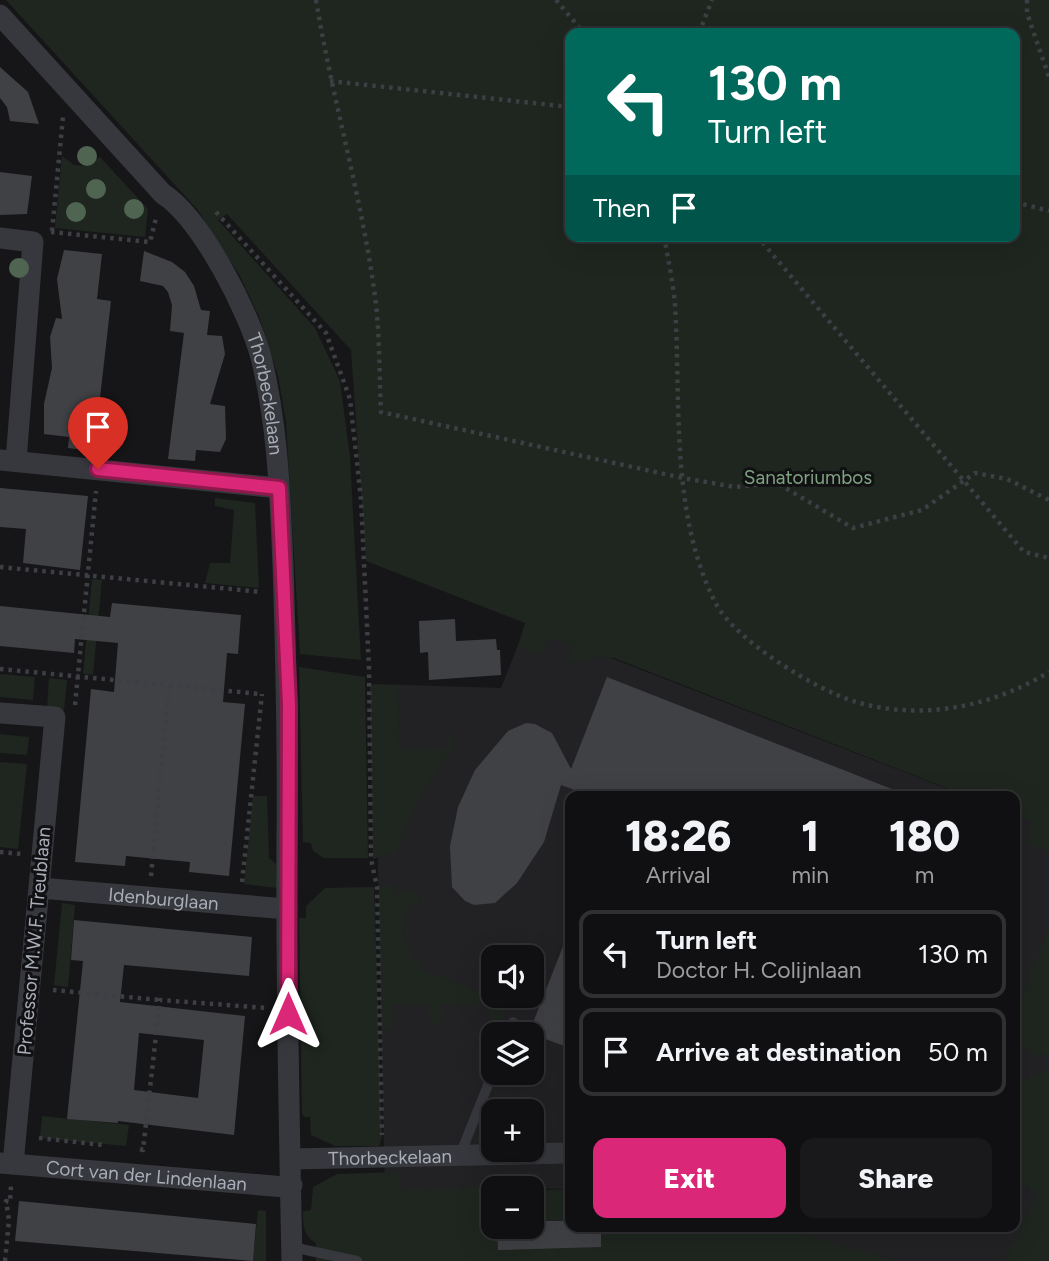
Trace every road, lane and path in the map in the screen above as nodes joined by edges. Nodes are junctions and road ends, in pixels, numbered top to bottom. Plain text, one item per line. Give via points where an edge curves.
1 (316, 0) edge
2 (556, 0) edge
3 (712, 0) edge
4 (1027, 0) edge
5 (0, 15) edge
6 (580, 28) edge
7 (701, 28) edge
8 (1049, 76) edge
9 (330, 81) junction
10 (66, 88) junction
11 (565, 106) edge
12 (171, 199) junction
13 (1020, 203) edge
14 (1049, 211) edge
15 (43, 237) junction
16 (0, 239) edge
17 (665, 242) edge
18 (762, 242) edge
19 (8, 460) edge
20 (98, 469) junction
21 (683, 478) junction
22 (963, 480) junction
23 (279, 488) junction
24 (1049, 500) edge
25 (1049, 558) edge
26 (0, 567) edge
27 (87, 575) junction
28 (274, 590) junction
29 (264, 605) dead end
30 (0, 669) edge
31 (1049, 672) edge
32 (77, 677) junction
33 (170, 685) junction
34 (260, 694) junction
35 (268, 694) dead end
36 (0, 713) edge
37 (40, 888) junction
38 (149, 897) junction
39 (239, 905) junction
40 (287, 909) junction
41 (30, 988) junction
42 (267, 996) dead end
43 (160, 1000) junction
44 (488, 1085) edge
45 (16, 1136) junction
46 (105, 1145) dead end
47 (130, 1148) dead end
48 (565, 1153) edge
49 (460, 1155) junction
50 (382, 1157) junction
51 (292, 1159) junction
52 (7, 1163) edge
53 (292, 1185) junction
54 (292, 1254) edge
55 (5, 1261) edge
56 (356, 1261) edge

1 - 9 path
2 - 6 path
3 - 7 path
4 - 8 path via 1027,13
5 - 10 street, Thorbeckelaan
9 - 11 path
9 - 21 path via 358,191 375,292 382,412
10 - 12 street, Thorbeckelaan
10 - 15 path
12 - 15 path via 150,242
12 - 23 street, Thorbeckelaan via 216,259 260,355 273,419
12 - 50 path via 210,205 326,333 350,399 361,499 368,655
13 - 14 path
15 - 16 street
15 - 19 street
17 - 21 path via 674,300
18 - 22 path
19 - 20 street
20 - 23 street
20 - 27 path
21 - 22 path via 735,487 777,484 853,528 922,510
21 - 31 path via 695,552 716,605 748,639 806,681 869,706 908,711 967,707 1022,689
22 - 24 path via 975,473 1007,479
22 - 25 path via 1024,552
23 - 28 street, Thorbeckelaan
26 - 27 path
27 - 28 path
27 - 32 path
28 - 29 path
28 - 40 street, Thorbeckelaan via 289,705
30 - 32 path
32 - 33 path
33 - 34 path
33 - 38 path
34 - 35 path
34 - 39 path
36 - 37 street, Professor M.W.F. Treublaan via 54,717
37 - 38 street, Idenburglaan
37 - 41 street, Professor M.W.F. Treublaan
38 - 39 street, Idenburglaan
39 - 40 street, Idenburglaan
40 - 51 street, Thorbeckelaan
41 - 43 path
41 - 45 street, Professor M.W.F. Treublaan
42 - 43 path via 267,1008
43 - 47 path via 143,1150
44 - 49 lane
45 - 46 path
45 - 52 street, Professor M.W.F. Treublaan
48 - 49 street, Thorbeckelaan
49 - 50 street, Thorbeckelaan
50 - 51 street, Thorbeckelaan
51 - 53 street, Thorbeckelaan
52 - 53 street, Cort van der Lindenlaan via 285,1188
52 - 55 path via 10,1202 6,1201
53 - 54 street, Thorbeckelaan
54 - 56 lane

